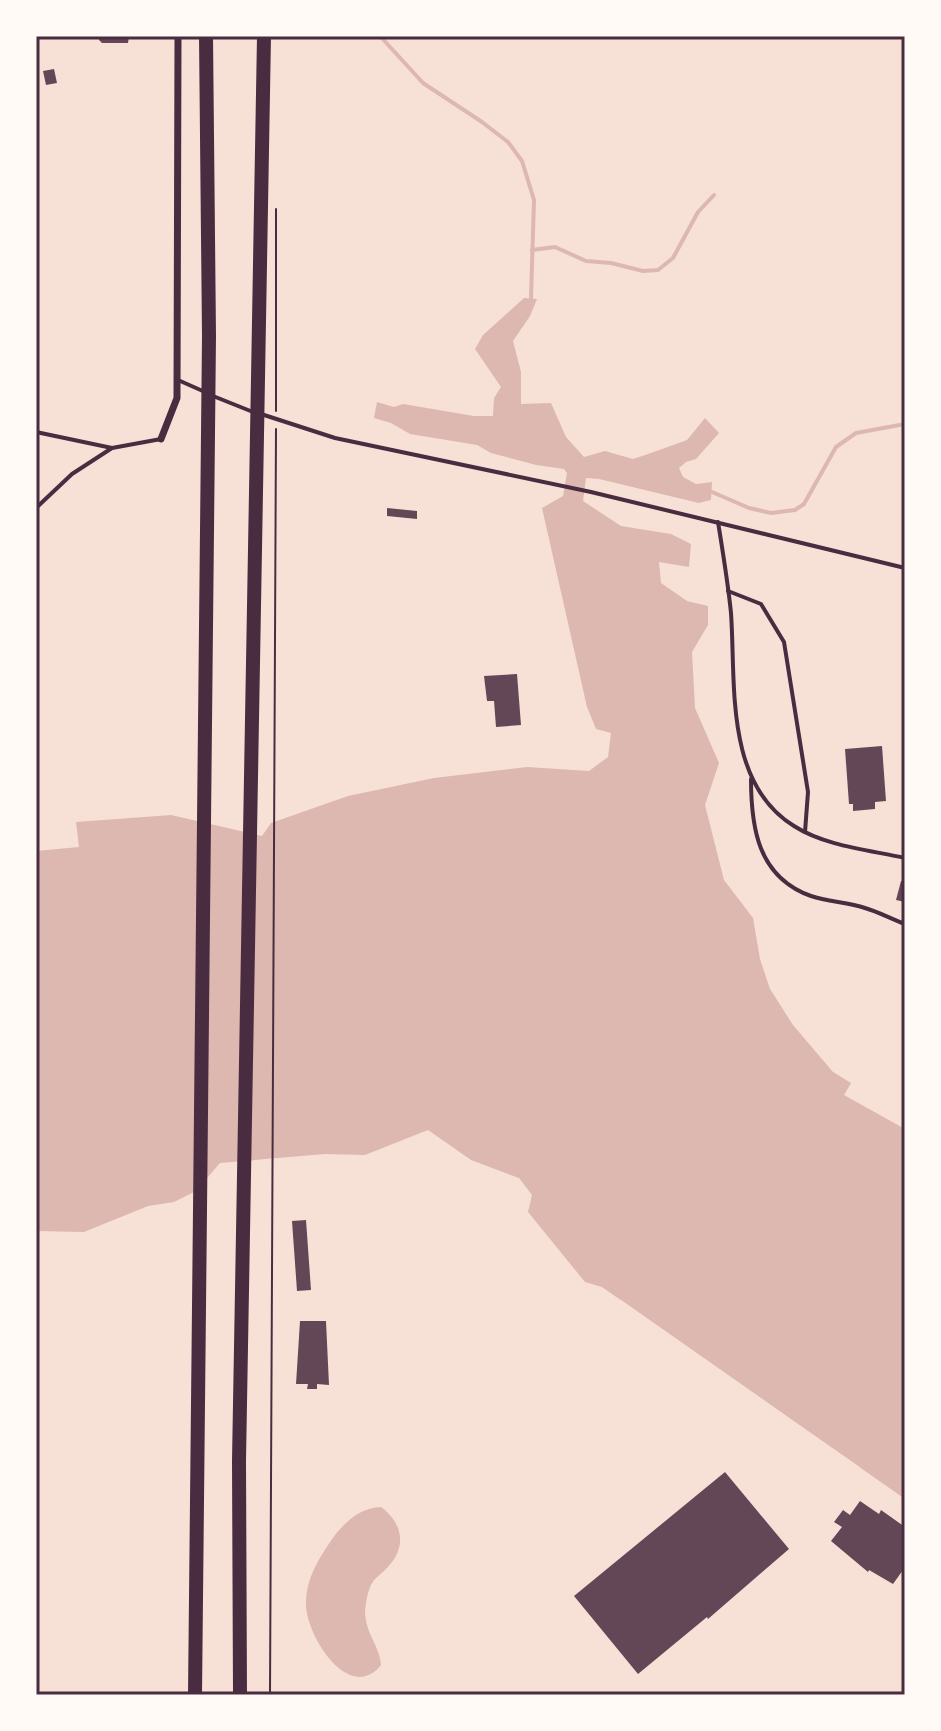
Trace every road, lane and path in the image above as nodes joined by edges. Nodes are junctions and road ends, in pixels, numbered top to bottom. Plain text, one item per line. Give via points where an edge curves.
1 (178, 36) edge
2 (206, 36) edge
3 (264, 36) edge
4 (276, 204) dead end
5 (178, 380) junction
6 (36, 432) edge
7 (161, 439) joint
8 (112, 448) junction
9 (36, 508) edge
10 (718, 522) junction
11 (905, 568) edge
12 (728, 591) junction
13 (751, 776) junction
14 (805, 832) junction
15 (905, 858) edge
16 (905, 924) edge
17 (195, 1695) edge
18 (240, 1695) edge
19 (270, 1695) edge

1 - 5 street
2 - 17 highway via 209,336
3 - 18 highway via 239,1445
4 - 19 path
5 - 7 street via 176,405
5 - 10 lane via 238,407 335,438
6 - 8 lane
7 - 8 lane
8 - 9 lane via 72,474
10 - 11 lane
10 - 12 lane
12 - 13 lane via 734,690
12 - 14 lane via 761,604 784,642 808,792
13 - 14 lane via 777,813
13 - 16 lane via 761,856 783,880 807,894
14 - 15 lane

